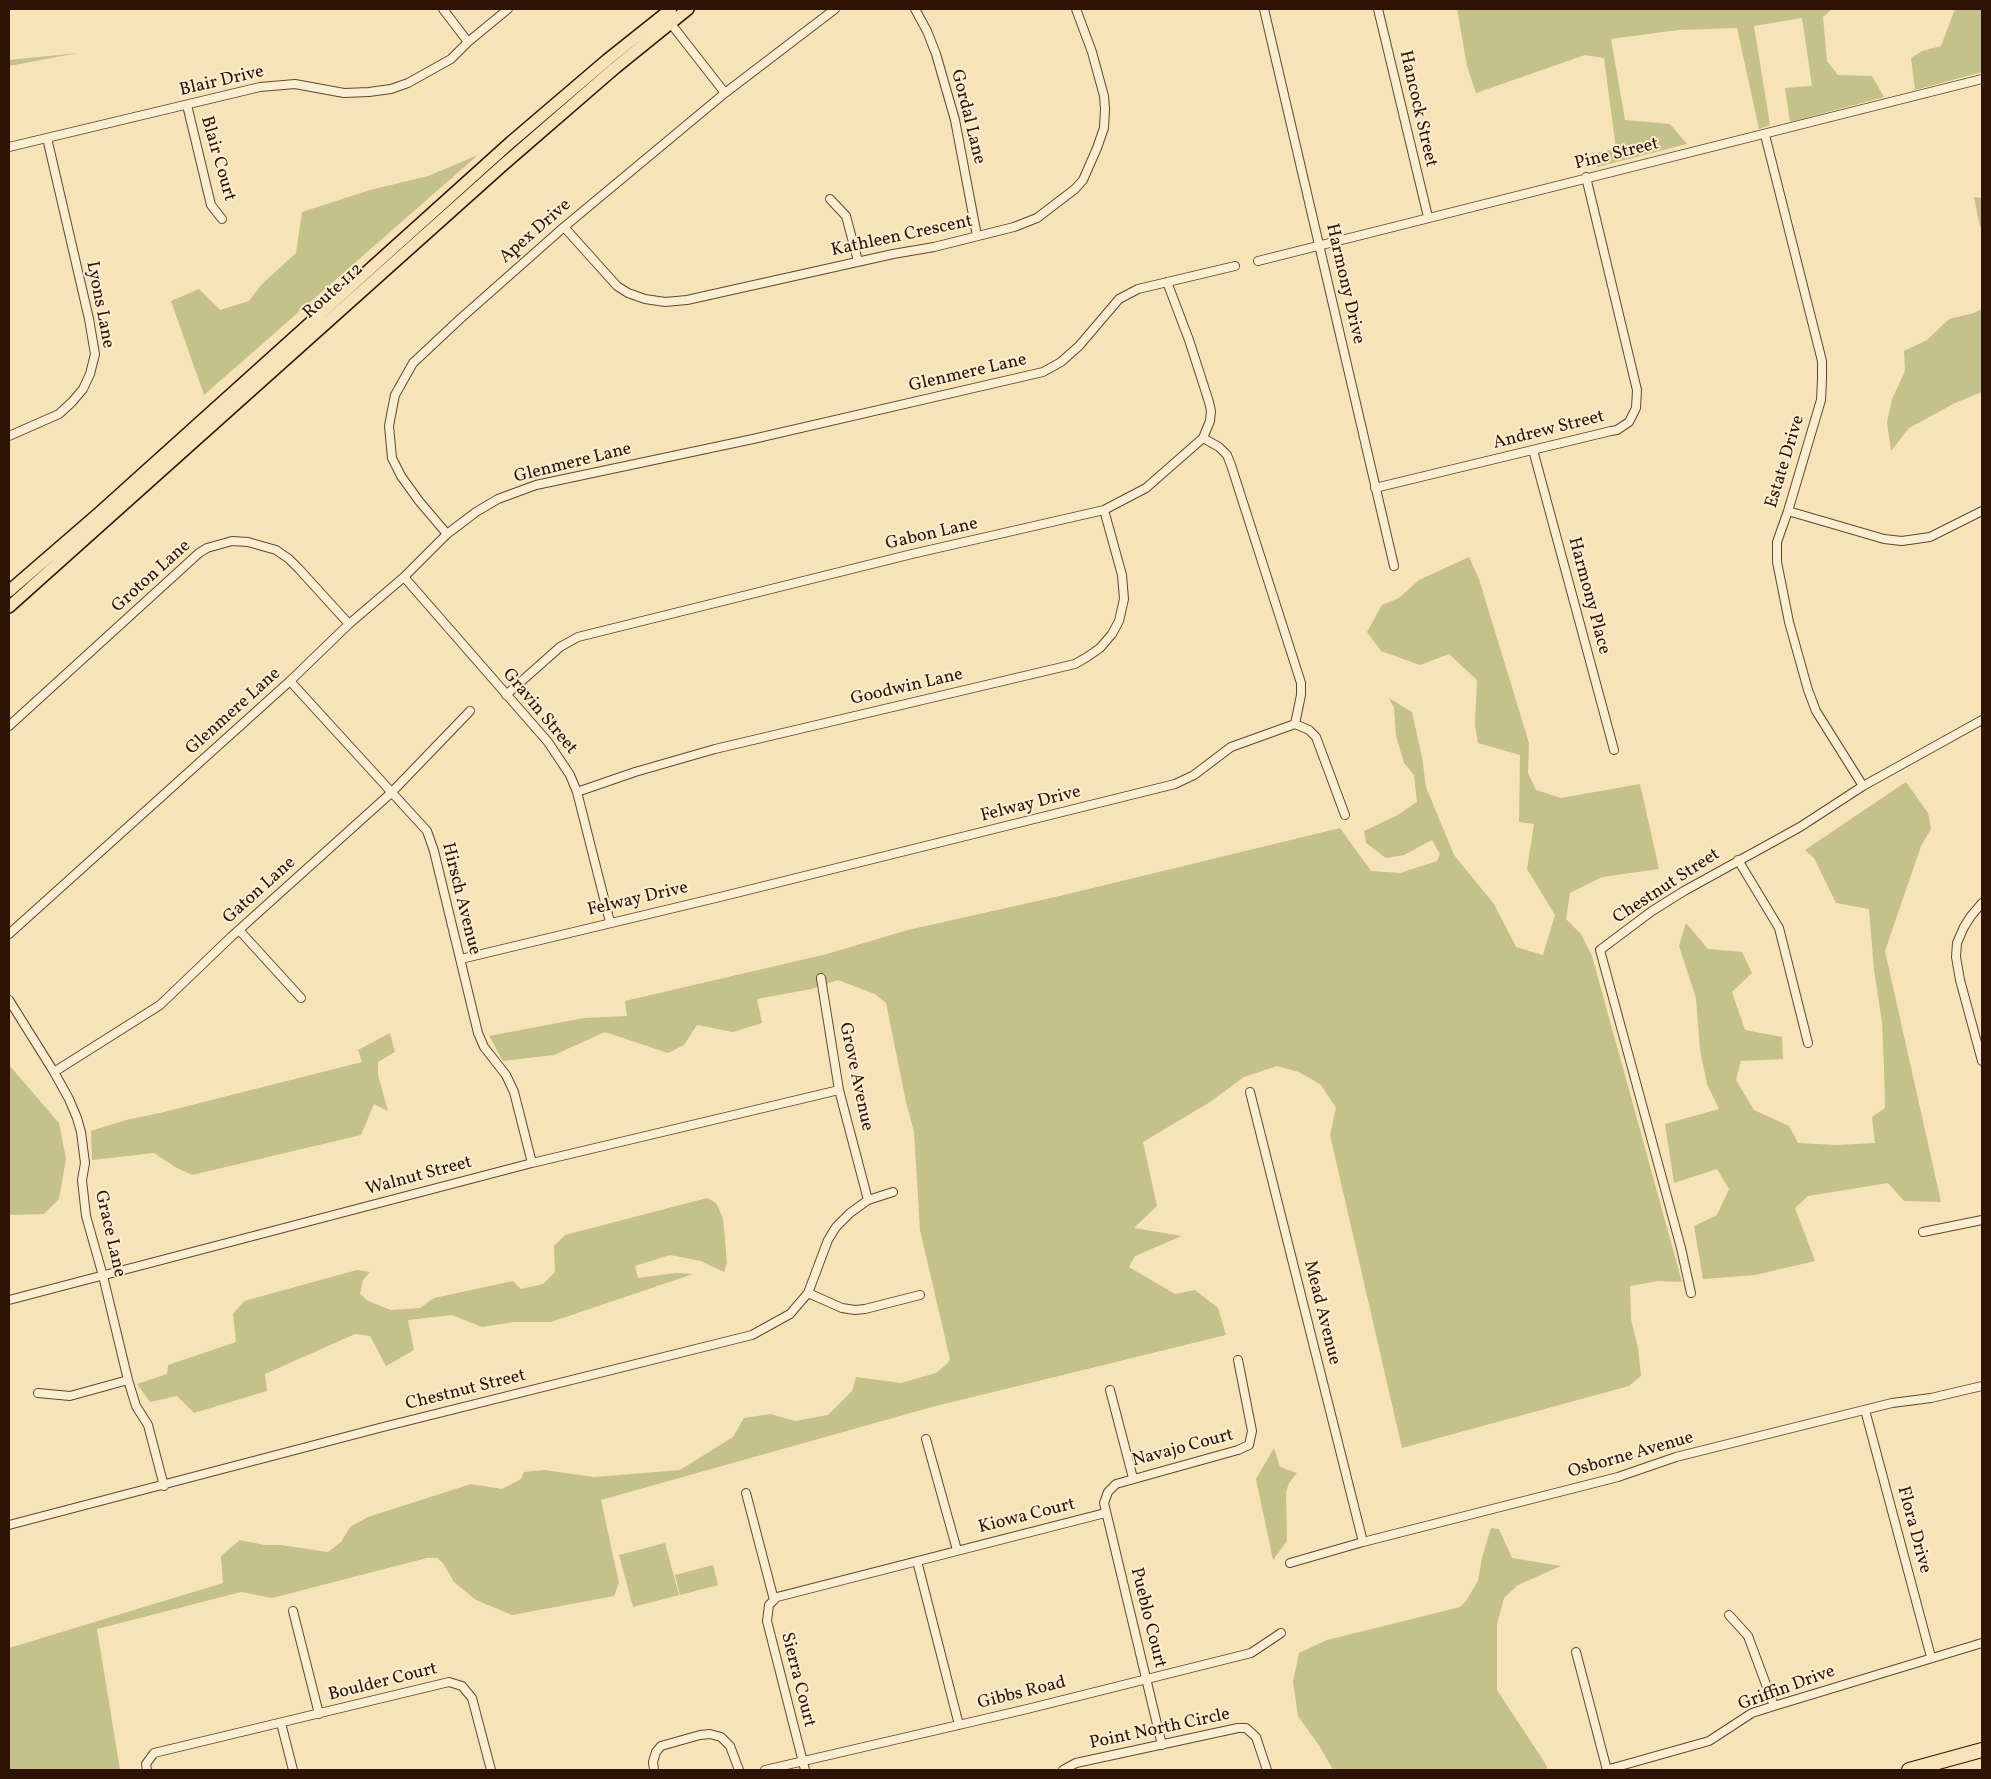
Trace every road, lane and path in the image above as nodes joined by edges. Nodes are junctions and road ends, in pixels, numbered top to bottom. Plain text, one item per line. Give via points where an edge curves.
1 (443, 9) edge
2 (508, 9) edge
3 (688, 9) edge
4 (836, 9) edge
5 (915, 9) edge
6 (1076, 9) edge
7 (1264, 9) edge
8 (1378, 9) edge
9 (669, 16) edge
10 (468, 42) junction
11 (1982, 79) edge
12 (725, 93) junction
13 (187, 105) junction
14 (1765, 135) junction
15 (47, 138) junction
16 (9, 147) edge
17 (1586, 178) junction
18 (830, 200) dead end
19 (1428, 217) junction
20 (222, 219) dead end
21 (564, 227) junction
22 (977, 236) junction
23 (1319, 245) junction
24 (858, 261) junction
25 (1258, 261) dead end
26 (1235, 266) dead end
27 (1167, 282) junction
28 (9, 436) edge
29 (1203, 438) junction
30 (1533, 450) junction
31 (1375, 488) junction
32 (1104, 510) junction
33 (1788, 511) junction
34 (1982, 511) edge
35 (447, 534) junction
36 (1394, 566) dead end
37 (404, 577) junction
38 (9, 591) edge
39 (9, 607) edge
40 (349, 624) junction
41 (290, 682) junction
42 (506, 695) junction
43 (470, 711) dead end
44 (1982, 720) edge
45 (1295, 724) junction
46 (9, 726) edge
47 (1614, 750) dead end
48 (1863, 786) junction
49 (577, 792) junction
50 (390, 793) junction
51 (1345, 816) dead end
52 (1738, 860) junction
53 (1982, 903) edge
54 (610, 922) junction
55 (239, 930) junction
56 (9, 934) edge
57 (461, 959) junction
58 (821, 978) dead end
59 (301, 998) dead end
60 (9, 1000) edge
61 (1808, 1042) dead end
62 (1982, 1061) edge
63 (54, 1072) junction
64 (839, 1090) junction
65 (1250, 1092) dead end
66 (532, 1163) junction
67 (893, 1192) dead end
68 (868, 1200) junction
69 (1982, 1220) edge
70 (1923, 1232) dead end
71 (103, 1276) junction
72 (808, 1293) junction
73 (1691, 1293) dead end
74 (920, 1295) dead end
75 (9, 1300) edge
76 (1238, 1360) dead end
77 (128, 1380) junction
78 (1982, 1386) edge
79 (1110, 1390) dead end
80 (38, 1393) dead end
81 (1865, 1410) junction
82 (926, 1439) dead end
83 (1133, 1478) junction
84 (164, 1486) junction
85 (746, 1492) dead end
86 (1105, 1498) joint
87 (1105, 1513) junction
88 (9, 1525) edge
89 (1363, 1542) junction
90 (957, 1550) junction
91 (917, 1561) junction
92 (1290, 1563) dead end
93 (771, 1603) junction
94 (293, 1611) dead end
95 (1729, 1615) dead end
96 (1281, 1633) dead end
97 (1982, 1643) edge
98 (1576, 1652) dead end
99 (1931, 1657) junction
100 (1146, 1679) junction
101 (1774, 1706) junction
102 (319, 1714) junction
103 (281, 1723) junction
104 (959, 1725) junction
105 (1162, 1746) junction
106 (1982, 1750) edge
107 (802, 1761) junction
108 (147, 1770) edge
109 (293, 1770) edge
110 (492, 1770) edge
111 (654, 1770) edge
112 (739, 1770) edge
113 (766, 1770) edge
114 (805, 1770) edge
115 (1063, 1770) edge
116 (1266, 1770) edge
117 (1606, 1770) edge
118 (1909, 1770) edge

1 - 10 street
2 - 10 street, Blair Drive
3 - 9 main road, Route 112
4 - 12 street, Apex Drive
5 - 22 street, Gordal Lane via 936,54 955,120
6 - 22 street, Kathleen Crescent via 1097,70 1105,109 1104,128 1090,167 1075,189 1037,218
7 - 23 street, Harmony Drive
8 - 19 street, Hancock Street
9 - 12 street
9 - 38 main road, Route 112 via 607,60 511,142
9 - 39 main road, Route 112 via 615,68 503,164
10 - 13 street, Blair Drive via 451,59 391,89 344,93 295,84 271,85
11 - 14 street, Pine Street
12 - 21 street, Apex Drive
13 - 15 street, Blair Drive
13 - 20 street, Blair Court via 211,206
14 - 17 street, Pine Street
14 - 33 street, Estate Drive via 1822,361 1821,400
15 - 16 street, Blair Drive
15 - 28 street, Lyons Lane via 95,354 86,381 72,402 59,414
17 - 19 street, Pine Street
17 - 30 street, Andrew Street via 1637,390 1636,408 1629,422 1617,430
18 - 24 street via 846,216
19 - 23 street, Pine Street
21 - 24 street, Kathleen Crescent via 617,286 645,299 665,302 742,289
21 - 35 street, Apex Drive via 431,345 414,363 395,394 389,426 392,458 419,501
22 - 24 street, Kathleen Crescent
23 - 25 street, Pine Street
23 - 31 street, Harmony Drive
26 - 27 street, Glenmere Lane
27 - 29 street via 1211,412
27 - 35 street, Glenmere Lane via 1138,289 1119,299 1079,346 1043,372 753,440 536,486 498,499
29 - 32 street, Gabon Lane via 1146,488
29 - 45 street via 1227,455 1231,465 1301,683
30 - 31 street, Andrew Street
30 - 47 street, Harmony Place
31 - 36 street, Harmony Drive
32 - 42 street, Gabon Lane via 578,637 560,647
32 - 49 street, Goodwin Lane via 1122,575 1124,600 1112,634 1100,648 1075,664 715,749
33 - 34 street via 1884,539 1902,541 1930,537
33 - 48 street, Estate Drive via 1777,542 1777,562 1789,622 1816,711
35 - 37 street, Glenmere Lane
37 - 40 street, Glenmere Lane
37 - 42 street, Gravin Street
40 - 41 street, Glenmere Lane
40 - 46 street, Groton Lane via 290,559 276,550 232,541 207,548
41 - 50 street, Hirsch Avenue
41 - 56 street, Glenmere Lane
42 - 49 street, Gravin Street via 548,742
43 - 50 street, Gaton Lane
44 - 48 street, Chestnut Street
45 - 51 street via 1316,737
45 - 54 street, Felway Drive via 1231,747 1194,775 1175,784
48 - 52 street, Chestnut Street via 1800,827
49 - 54 street, Gravin Street
50 - 55 street, Gaton Lane
50 - 57 street, Hirsch Avenue via 427,831
52 - 61 street via 1779,928
52 - 73 street, Chestnut Street via 1652,910 1600,950
53 - 62 street via 1964,927 1956,957
54 - 57 street, Felway Drive
55 - 59 street
55 - 63 street, Gaton Lane via 160,1004
57 - 66 street, Hirsch Avenue via 478,1033 514,1092
58 - 64 street, Grove Avenue
60 - 63 street, Grace Lane
63 - 71 street, Grace Lane via 69,1099 81,1132 86,1216
64 - 66 street, Walnut Street
64 - 68 street, Grove Avenue
65 - 89 street, Mead Avenue
66 - 71 street, Walnut Street
67 - 68 street, Chestnut Street
68 - 72 street, Chestnut Street via 850,1213 828,1240
69 - 70 street
71 - 75 street, Walnut Street
71 - 77 street, Grace Lane
72 - 74 street via 842,1308 855,1310
72 - 84 street, Chestnut Street via 790,1314 752,1335
76 - 83 street, Navajo Court via 1252,1432 1249,1445
77 - 80 street via 70,1396
77 - 84 street, Grace Lane via 136,1406 148,1425
78 - 81 street, Osborne Avenue
79 - 83 street
81 - 89 street, Osborne Avenue via 1676,1457 1618,1478
81 - 99 street, Flora Drive
82 - 90 street
83 - 86 street, Navajo Court via 1116,1484
84 - 88 street, Chestnut Street
85 - 93 street, Sierra Court
86 - 87 street, Pueblo Court
87 - 90 street, Kiowa Court
87 - 100 street, Pueblo Court
89 - 92 street, Osborne Avenue
90 - 91 street
91 - 93 street via 777,1597
91 - 104 street
93 - 107 street, Sierra Court via 767,1622
94 - 102 street
95 - 101 street via 1748,1636
96 - 100 street, Gibbs Road via 1250,1653
97 - 99 street, Griffin Drive
98 - 117 street
99 - 101 street, Griffin Drive
100 - 104 street, Gibbs Road
100 - 105 street, Pueblo Court
101 - 117 street, Griffin Drive via 1752,1713 1709,1741
102 - 103 street, Boulder Court
102 - 110 street, Boulder Court via 443,1683 458,1684 472,1698
103 - 108 street, Boulder Court via 154,1753 146,1764
103 - 109 street
104 - 107 street, Gibbs Road
105 - 115 street, Point North Circle via 1076,1763
105 - 116 street, Point North Circle via 1246,1728 1256,1737
106 - 118 highway
107 - 113 street, Gibbs Road
107 - 114 street, Sierra Court
111 - 112 street via 653,1762 661,1746 710,1734 721,1737 730,1746

